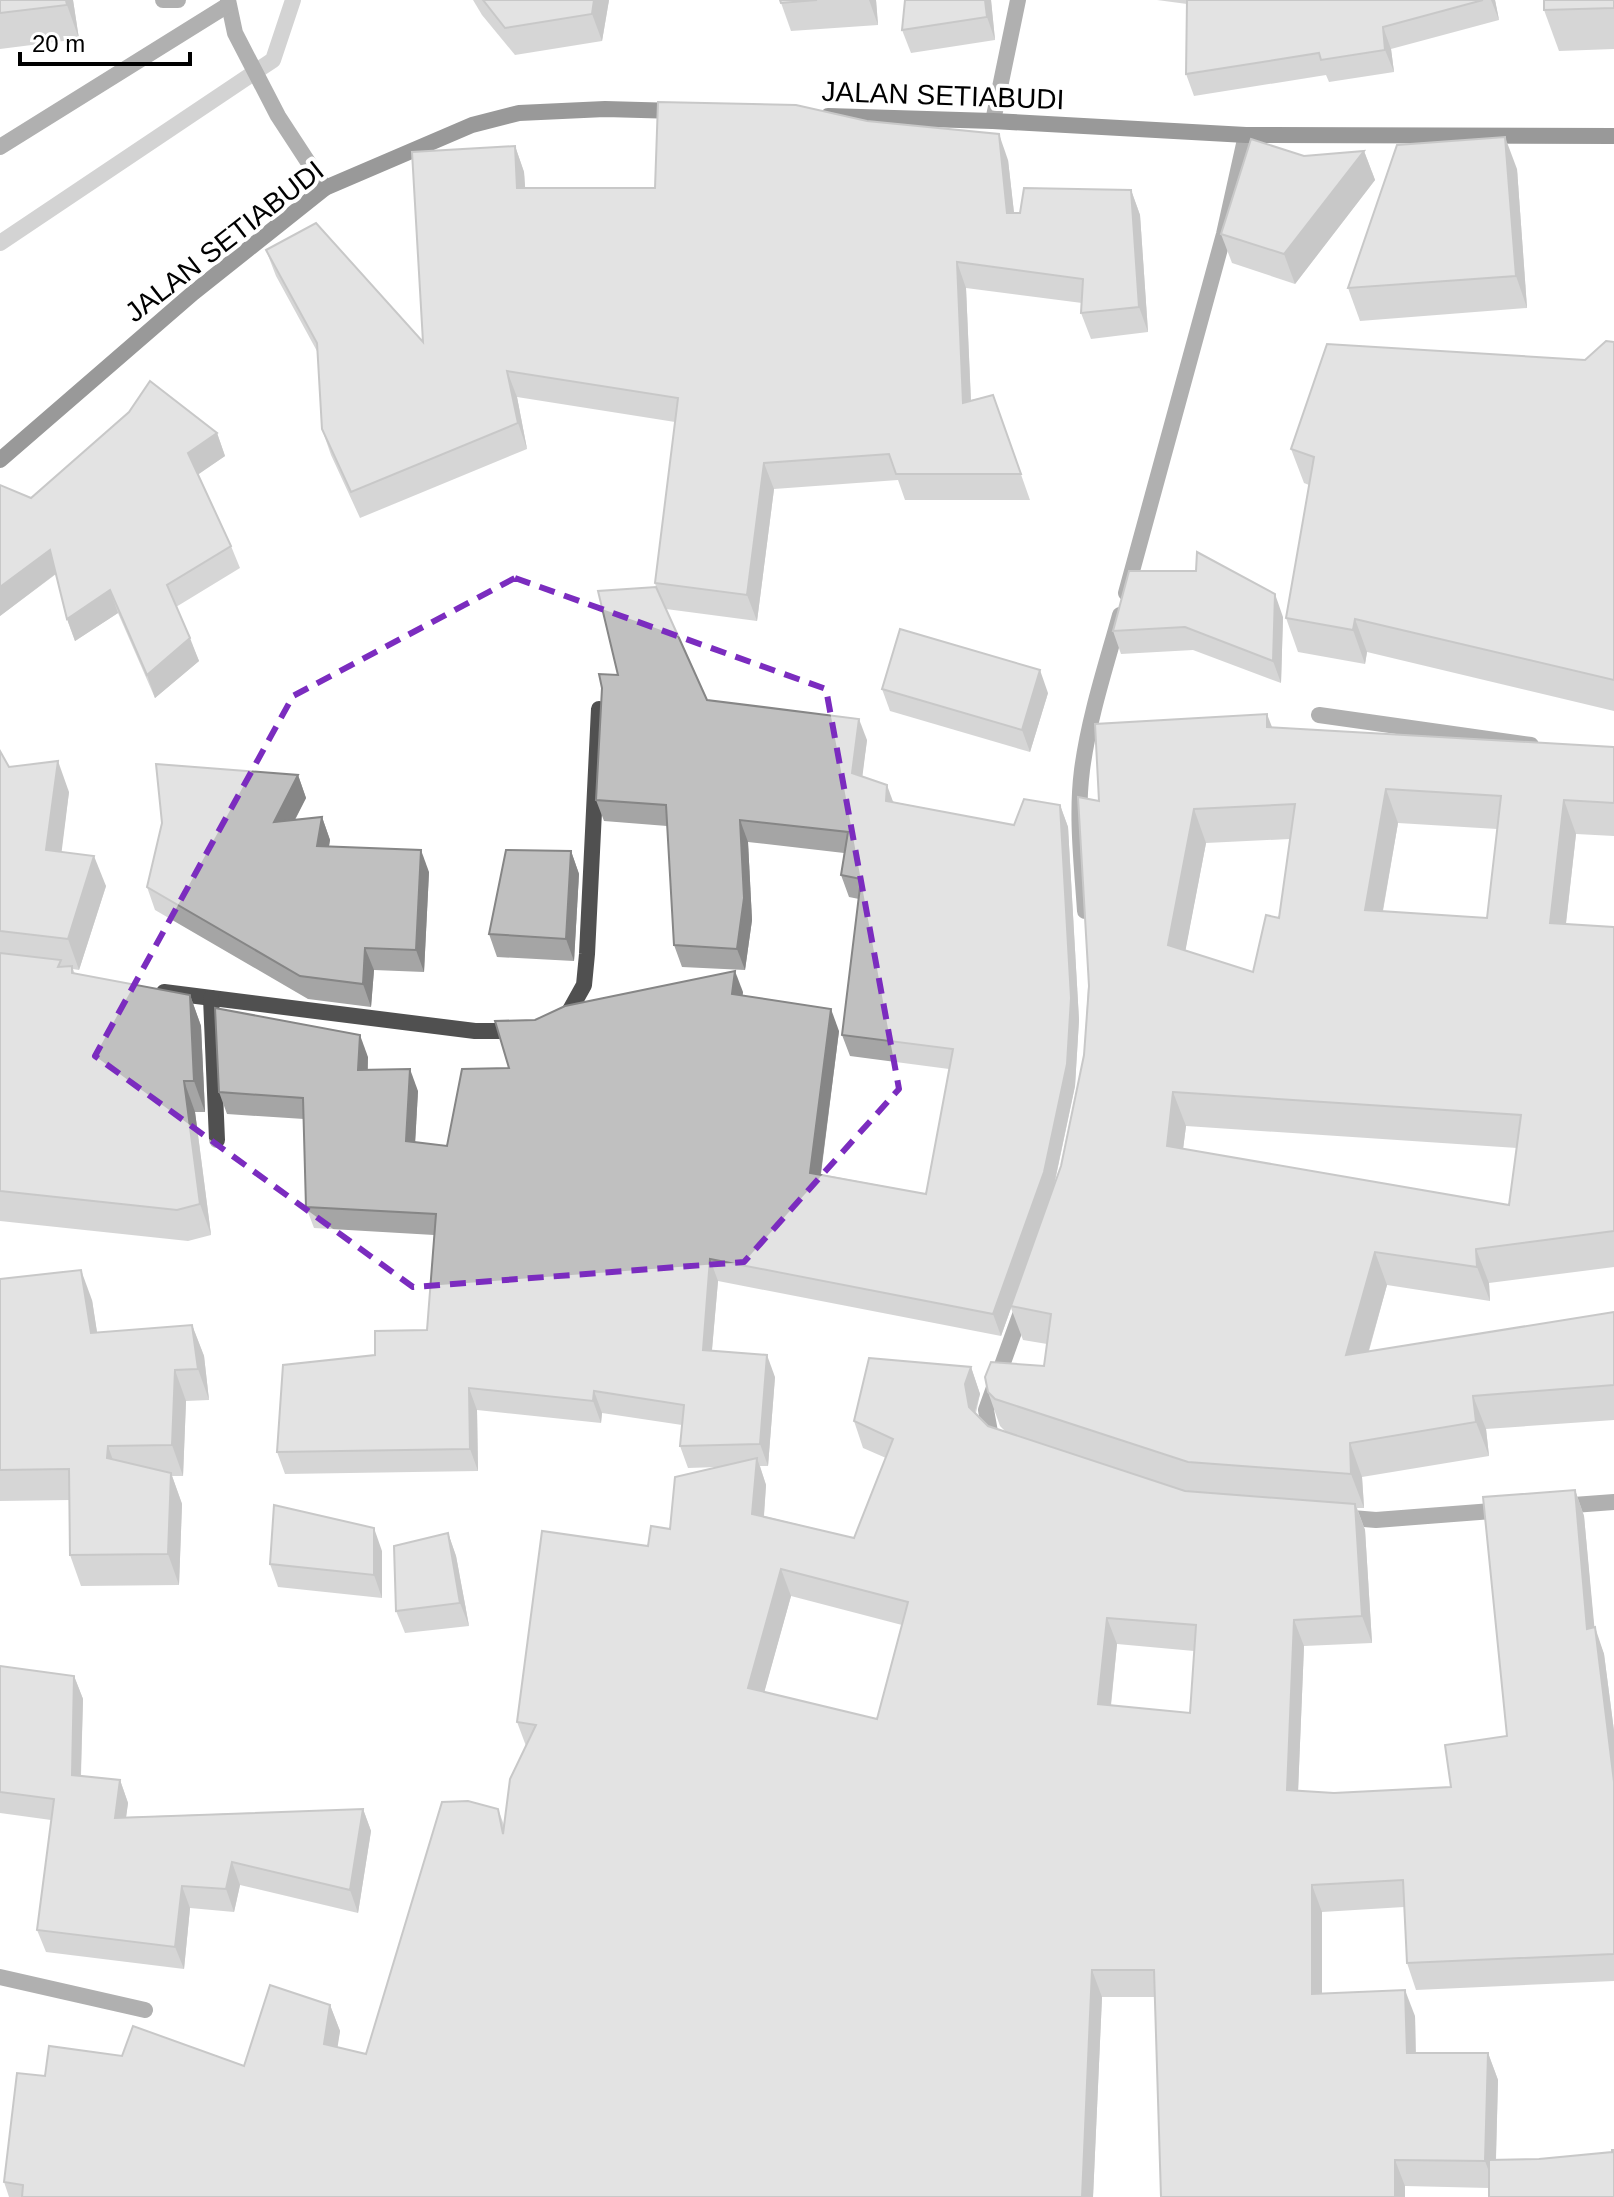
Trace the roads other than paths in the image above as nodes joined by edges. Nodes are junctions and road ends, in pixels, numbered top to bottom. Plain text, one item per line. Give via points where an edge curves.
1 (163, 0) edge
2 (178, 0) edge
3 (1018, 0) edge
4 (228, 2) edge
5 (698, 112) edge
6 (807, 115) edge
7 (993, 121) junction
8 (1246, 135) junction
9 (1614, 136) edge
10 (0, 147) edge
11 (325, 188) junction
12 (0, 460) edge
13 (599, 709) edge
14 (1319, 715) dead end
15 (1544, 748) edge
16 (1086, 929) edge
17 (151, 990) edge
18 (211, 998) junction
19 (217, 1140) dead end
20 (1032, 1282) edge
21 (1016, 1448) edge
22 (1614, 1502) edge
23 (1317, 1516) edge
24 (0, 1977) edge
25 (145, 2010) dead end

1 - 2 street
3 - 7 street
4 - 10 street
4 - 11 street via 235,33 278,116
5 - 11 street, JALAN SETIABUDI via 519,113 472,125
6 - 7 street, JALAN SETIABUDI
7 - 8 street, JALAN SETIABUDI
8 - 9 street, JALAN SETIABUDI
8 - 16 street via 1082,770 1079,821
11 - 12 street, JALAN SETIABUDI via 193,293
13 - 18 street via 584,985 566,1020 546,1029 475,1031
14 - 15 street
17 - 18 street
18 - 19 street
20 - 21 street via 986,1410 990,1432
22 - 23 street via 1376,1520
24 - 25 street

